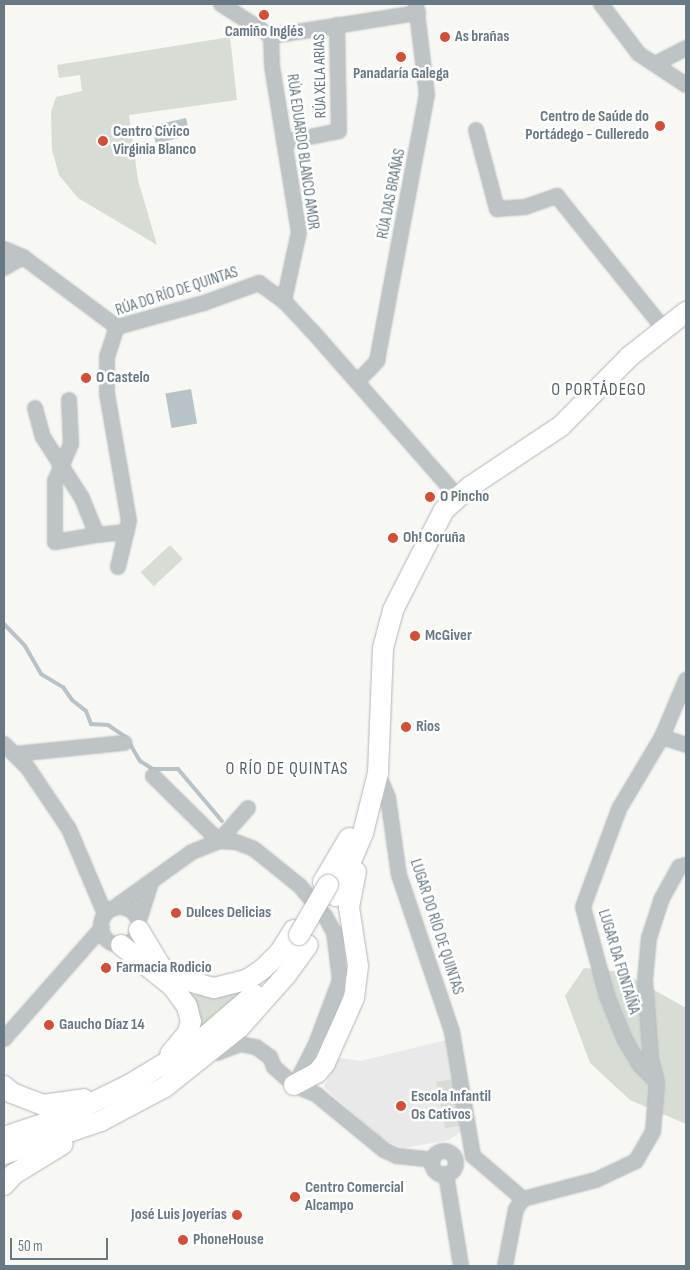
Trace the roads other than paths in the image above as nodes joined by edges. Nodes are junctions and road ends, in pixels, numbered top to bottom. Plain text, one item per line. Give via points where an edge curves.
1 (221, 4) edge
2 (399, 4) edge
3 (601, 4) edge
4 (417, 8) edge
5 (382, 17) junction
6 (338, 25) junction
7 (271, 36) junction
8 (686, 48) edge
9 (655, 64) junction
10 (686, 85) edge
11 (476, 130) dead end
12 (284, 142) junction
13 (4, 249) edge
14 (23, 257) junction
15 (4, 268) edge
16 (284, 301) junction
17 (686, 312) edge
18 (117, 327) junction
19 (664, 329) junction
20 (358, 381) junction
21 (69, 400) dead end
22 (35, 408) dead end
23 (63, 467) junction
24 (457, 496) junction
25 (127, 532) junction
26 (97, 535) junction
27 (118, 567) dead end
28 (686, 680) edge
29 (379, 698) junction
30 (662, 738) junction
31 (4, 744) edge
32 (124, 744) dead end
33 (686, 745) edge
34 (15, 754) junction
35 (378, 773) junction
36 (153, 776) dead end
37 (248, 808) dead end
38 (219, 841) junction
39 (686, 865) edge
40 (151, 884) junction
41 (329, 888) junction
42 (110, 911) junction
43 (139, 925) junction
44 (102, 928) junction
45 (300, 936) junction
46 (121, 945) junction
47 (4, 1039) edge
48 (161, 1065) junction
49 (657, 1082) junction
50 (294, 1085) junction
51 (4, 1086) edge
52 (127, 1086) junction
53 (165, 1087) junction
54 (101, 1121) junction
55 (4, 1137) edge
56 (4, 1154) edge
57 (473, 1156) junction
58 (455, 1158) junction
59 (433, 1160) junction
60 (446, 1174) junction
61 (4, 1185) edge
62 (523, 1199) junction
63 (461, 1266) edge
64 (505, 1266) edge

1 - 7 street
2 - 5 street
3 - 9 street via 639,54
4 - 5 street
4 - 20 street, RÚA DAS BRAÑAS via 427,95 377,361
5 - 6 street
6 - 7 street
6 - 12 street, RÚA XELA ARIAS via 339,131
7 - 12 street, RÚA EDUARDO BLANCO AMOR
8 - 9 street
9 - 10 street
11 - 19 street via 497,209 525,207 557,196
12 - 16 street, RÚA EDUARDO BLANCO AMOR via 299,232
13 - 14 street
14 - 15 street
14 - 18 street
16 - 18 street, RÚA DO RÍO DE QUINTAS via 259,283 204,303
16 - 20 street, RÚA DO RÍO DE QUINTAS
17 - 19 highway
18 - 25 street, RÚA DO RÍO DE QUINTAS via 107,358 107,393 129,522
19 - 24 highway via 629,357 561,426
20 - 24 street, RÚA DO RÍO DE QUINTAS
21 - 23 street via 71,444
22 - 23 street via 43,437
23 - 26 street via 82,498
23 - 26 street via 54,481 55,542
24 - 29 highway via 434,528 393,610 383,648
25 - 26 street
25 - 27 street, RÚA DO RÍO DE QUINTAS
28 - 30 street, LUGAR DA FONTAÍÑA
29 - 35 highway
29 - 41 highway via 369,761 349,838
30 - 33 street
30 - 49 street, LUGAR DA FONTAÍÑA via 619,809 583,907 607,996 625,1040 640,1065
31 - 34 street
32 - 34 street
34 - 42 street via 69,829
35 - 41 highway via 362,833
35 - 50 highway via 373,809 349,907 358,966 354,998 326,1063 318,1074
35 - 57 street, LUGAR DO RÍO DE QUINTAS via 388,798 399,875 452,1032
36 - 38 street
37 - 38 street
38 - 40 street via 192,852
38 - 50 street via 245,844 274,862 310,897 334,932 340,964 337,995
39 - 49 street, LUGAR DA FONTAÍÑA via 679,868 661,900 650,938 644,980 651,1060
40 - 42 street
40 - 43 street
41 - 45 highway, bridge
42 - 43 street via 126,907
42 - 44 street
43 - 45 highway via 161,967 178,978 214,988 247,980
43 - 46 street via 133,940
44 - 46 street via 110,942
44 - 47 street
45 - 48 highway via 247,1002 195,1045
45 - 53 highway via 286,975 240,1028
46 - 48 highway via 173,987 187,1006 191,1022 187,1034
48 - 52 highway
49 - 62 street, LUGAR DA FONTAÍÑA via 653,1132 636,1161 596,1180
50 - 53 street via 263,1051 240,1044 220,1051
50 - 59 street via 317,1095 384,1150 396,1156
51 - 52 highway via 12,1093 43,1105 70,1103
52 - 55 highway via 61,1118
53 - 54 highway
54 - 56 highway
54 - 61 highway via 14,1174
57 - 58 street
57 - 62 street
58 - 59 street via 443,1151
58 - 60 street via 454,1168
59 - 60 street via 436,1170
60 - 63 street
62 - 64 street via 516,1209

